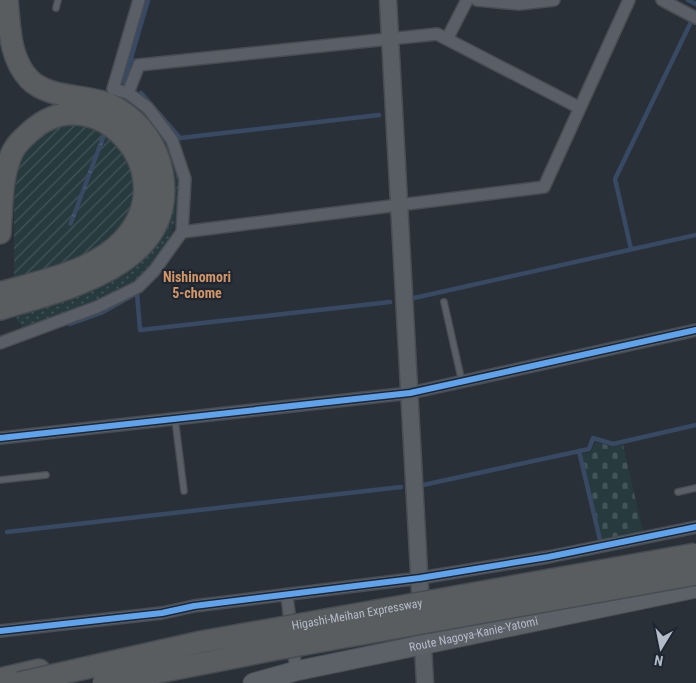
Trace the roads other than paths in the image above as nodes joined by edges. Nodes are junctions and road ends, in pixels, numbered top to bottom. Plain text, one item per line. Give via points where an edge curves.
1 (7, 0) edge
2 (58, 0) edge
3 (139, 0) edge
4 (388, 0) edge
5 (467, 0) edge
6 (477, 0) edge
7 (554, 0) edge
8 (629, 0) edge
9 (662, 0) edge
10 (56, 8) dead end
11 (696, 18) edge
12 (390, 37) junction
13 (446, 38) junction
14 (128, 93) junction
15 (580, 108) junction
16 (401, 206) junction
17 (182, 232) junction
18 (0, 233) edge
19 (30, 292) junction
20 (0, 293) edge
21 (444, 302) dead end
22 (0, 309) edge
23 (696, 330) edge
24 (0, 343) edge
25 (462, 382) junction
26 (410, 393) junction
27 (175, 419) junction
28 (0, 438) edge
29 (46, 475) dead end
30 (0, 480) edge
31 (696, 488) edge
32 (184, 491) dead end
33 (678, 492) dead end
34 (696, 527) edge
35 (696, 554) edge
36 (696, 574) edge
37 (420, 578) junction
38 (696, 588) edge
39 (287, 596) junction
40 (0, 630) edge
41 (270, 630) junction
42 (424, 645) junction
43 (296, 672) junction
44 (0, 679) edge
45 (20, 683) edge
46 (103, 683) edge
47 (253, 683) edge
48 (425, 683) edge

1 - 19 highway via 12,48 30,80 53,92 106,103 127,116 148,137 163,178 160,211 146,239 135,251 94,279
2 - 10 lane
3 - 14 street via 113,89
4 - 12 street
5 - 13 street
6 - 7 street via 519,4
8 - 15 street
9 - 11 street
12 - 13 street via 437,34
12 - 14 street via 139,65
12 - 16 street
13 - 15 street
14 - 17 street via 157,118 178,152 185,179
15 - 16 street via 544,187
16 - 17 street
16 - 26 street
17 - 24 street via 138,287 97,307
18 - 19 highway via 5,180 14,150 29,132 47,119 62,115 95,118 121,133 138,156 144,186 143,200 133,228 123,240 97,259
19 - 20 highway
19 - 22 highway
21 - 25 lane
23 - 25 street
25 - 26 street
26 - 27 street
26 - 37 street
27 - 28 street
27 - 32 lane
29 - 30 lane
31 - 33 lane
34 - 37 street via 548,557
35 - 41 highway, Higashi-Meihan Expressway, bridge
36 - 46 highway, Higashi-Meihan Expressway, bridge
37 - 39 street
37 - 42 street
38 - 42 main road, Route Nagoya-Kanie-Yatomi
39 - 40 street
39 - 43 street
41 - 44 highway, bridge via 188,640
41 - 45 highway, Higashi-Meihan Expressway, bridge via 132,656
42 - 43 main road, Route Nagoya-Kanie-Yatomi
42 - 48 street
43 - 47 main road, Route Nagoya-Kanie-Yatomi

